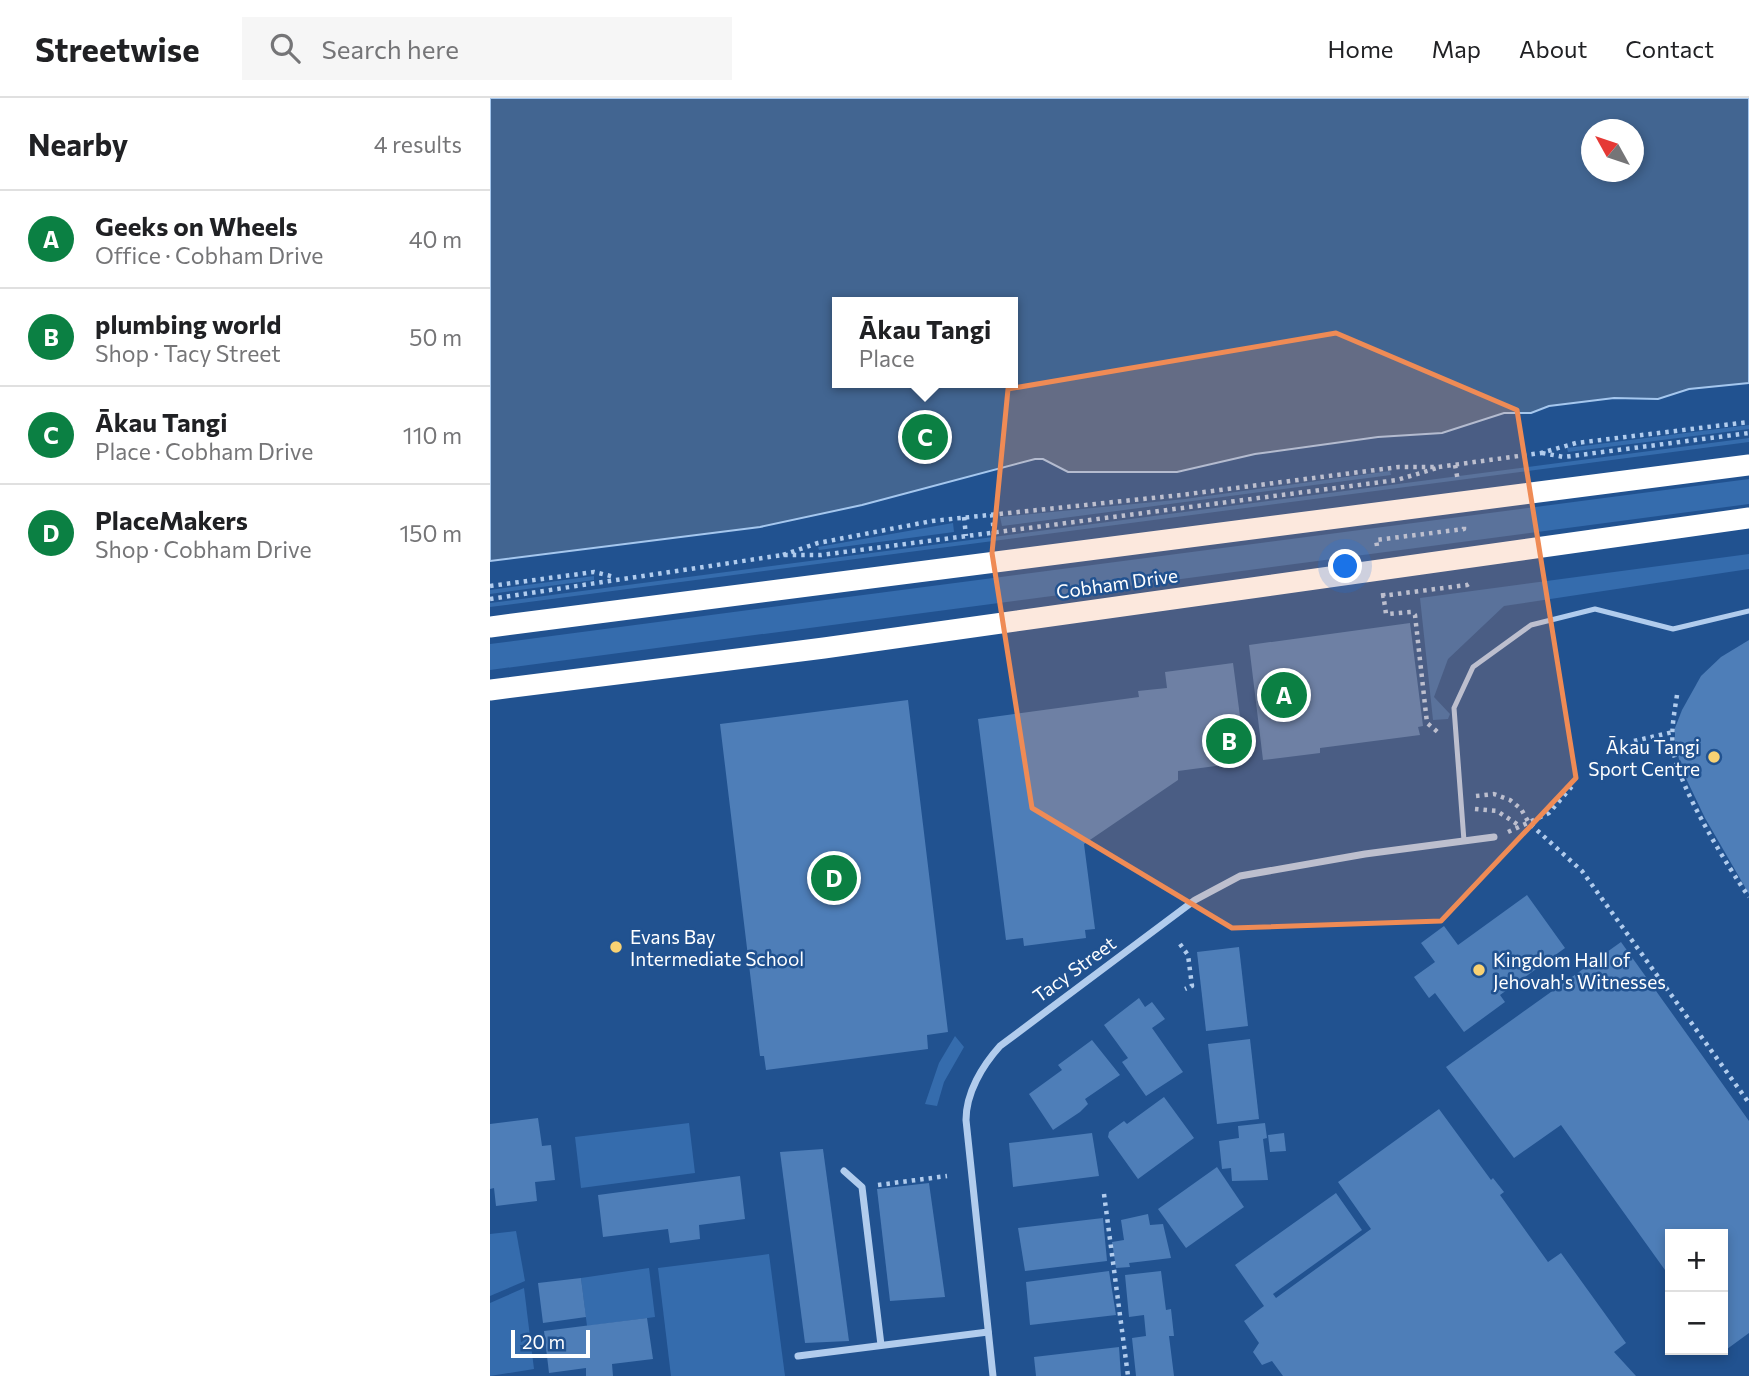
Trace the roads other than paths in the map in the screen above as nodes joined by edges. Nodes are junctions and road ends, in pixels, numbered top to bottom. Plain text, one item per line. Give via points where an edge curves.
1 (1749, 464) edge
2 (1749, 518) edge
3 (1749, 611) edge
4 (490, 627) edge
5 (490, 690) edge
6 (1494, 837) dead end
7 (1464, 841) junction
8 (844, 1171) dead end
9 (988, 1332) junction
10 (881, 1345) junction
11 (798, 1356) dead end
12 (993, 1376) edge

1 - 4 highway, Cobham Drive
2 - 5 highway, Cobham Drive via 824,648
3 - 7 lane via 1673,629 1595,609 1531,625 1474,667 1454,708
6 - 7 street, Tacy Street
7 - 9 street, Tacy Street via 1240,876 1195,900 1000,1046 981,1073 966,1108
8 - 10 street via 862,1187
9 - 10 street
9 - 12 street, Tacy Street
10 - 11 street

